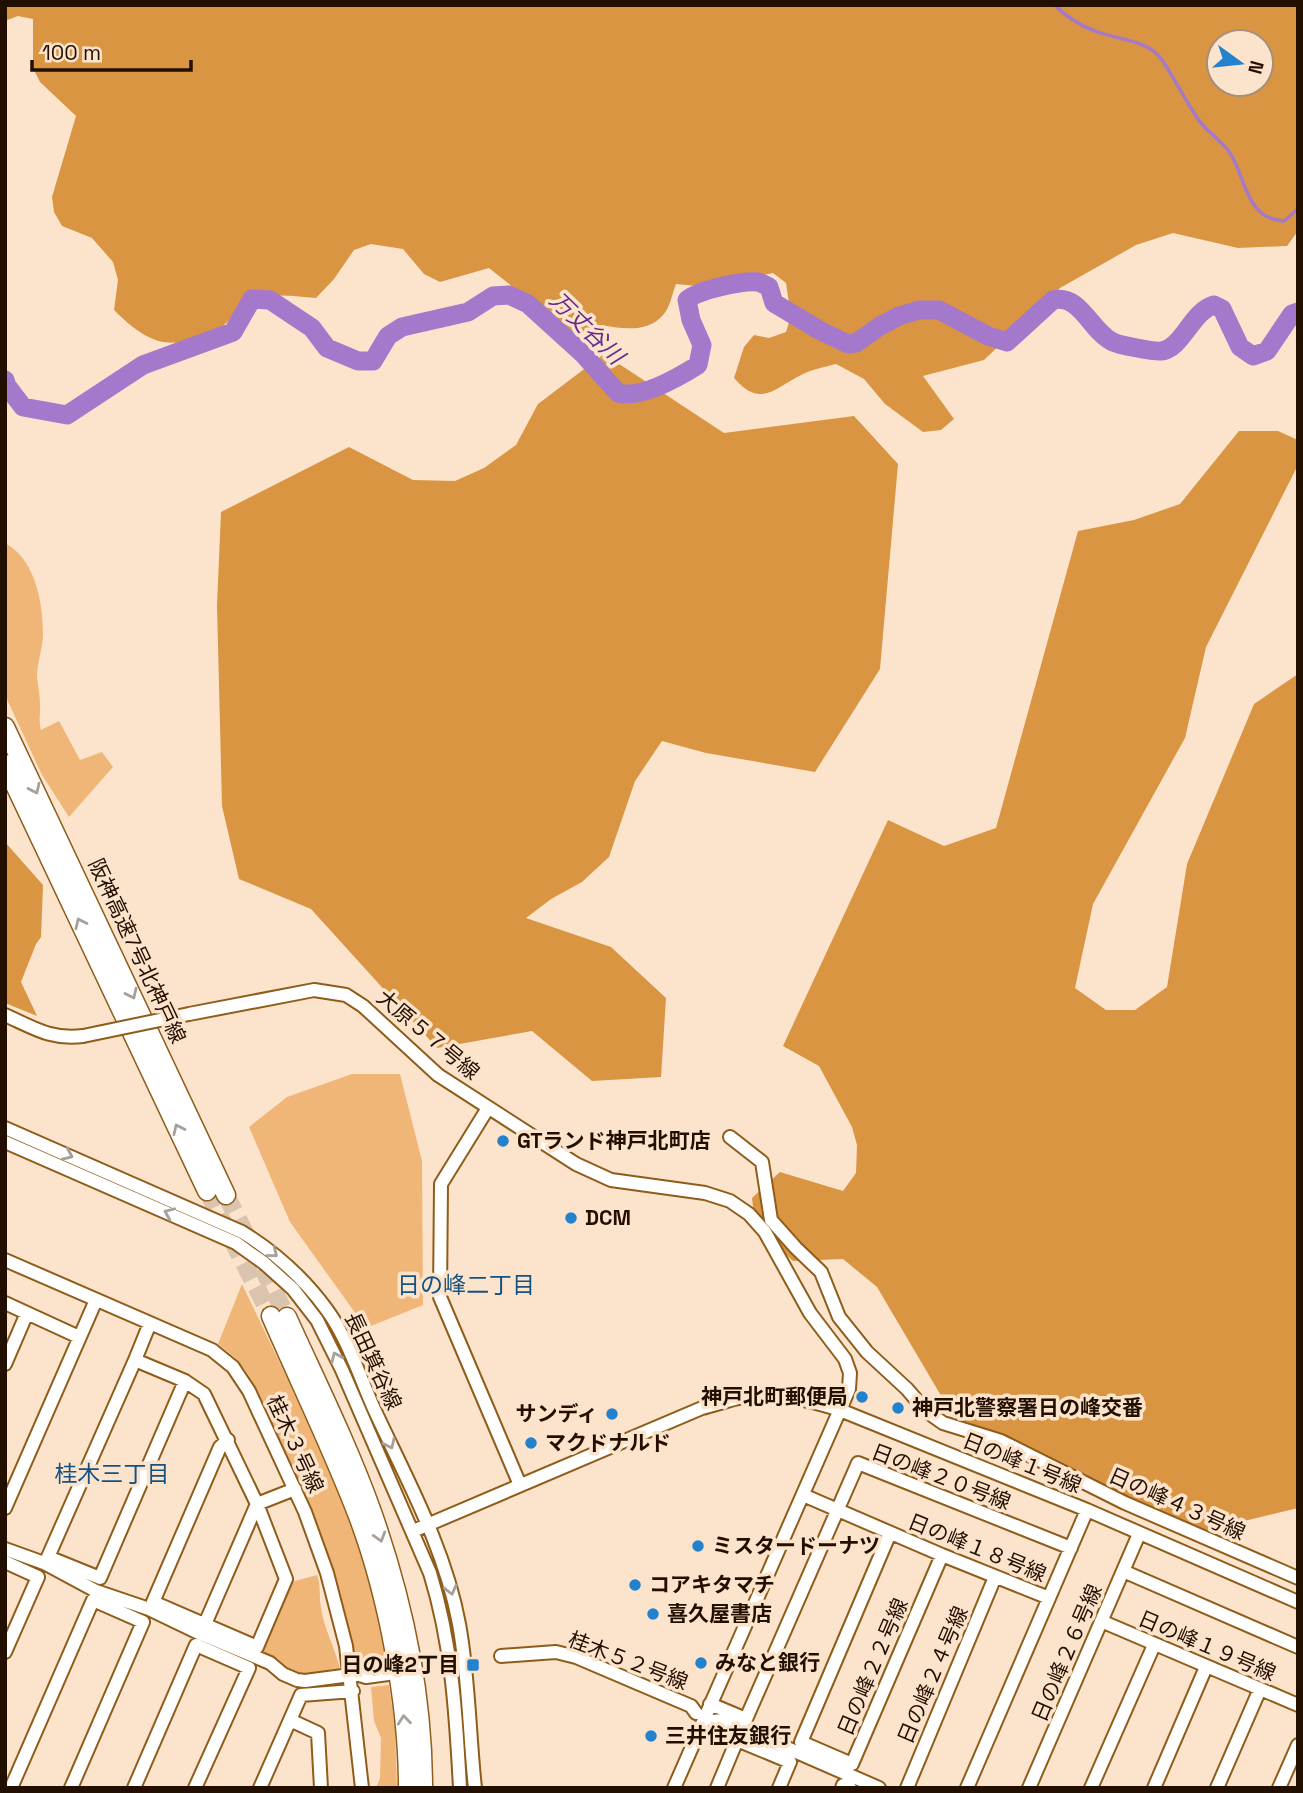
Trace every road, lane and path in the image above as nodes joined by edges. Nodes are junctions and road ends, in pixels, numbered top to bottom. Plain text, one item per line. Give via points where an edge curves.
1 (5, 727) edge
2 (5, 764) edge
3 (5, 1015) edge
4 (488, 1108) junction
5 (5, 1128) edge
6 (730, 1137) dead end
7 (5, 1142) edge
8 (207, 1191) tunnel mouth
9 (226, 1195) tunnel mouth
10 (796, 1248) junction
11 (779, 1255) junction
12 (5, 1260) edge
13 (96, 1300) junction
14 (5, 1303) edge
15 (27, 1312) junction
16 (150, 1323) junction
17 (79, 1338) junction
18 (135, 1360) junction
19 (5, 1364) edge
20 (185, 1381) junction
21 (840, 1410) junction
22 (228, 1440) junction
23 (520, 1485) junction
24 (295, 1489) junction
25 (803, 1495) junction
26 (257, 1504) junction
27 (5, 1508) edge
28 (838, 1510) junction
29 (1087, 1510) junction
30 (429, 1526) junction
31 (413, 1531) junction
32 (890, 1533) junction
33 (1139, 1534) junction
34 (1071, 1548) junction
35 (5, 1549) edge
36 (942, 1555) junction
37 (5, 1562) edge
38 (1123, 1571) junction
39 (995, 1577) junction
40 (1298, 1578) edge
41 (1049, 1598) junction
42 (1298, 1602) edge
43 (1101, 1621) junction
44 (205, 1624) junction
45 (1154, 1645) junction
46 (1298, 1647) edge
47 (5, 1652) edge
48 (501, 1656) dead end
49 (1206, 1667) junction
50 (356, 1674) dead end
51 (388, 1674) tunnel mouth
52 (342, 1676) dead end
53 (1260, 1689) junction
54 (353, 1691) junction
55 (710, 1704) junction
56 (1298, 1705) edge
57 (696, 1713) dead end
58 (290, 1720) junction
59 (713, 1721) dead end
60 (1298, 1745) edge
61 (10, 1788) edge
62 (71, 1788) edge
63 (134, 1788) edge
64 (195, 1788) edge
65 (261, 1788) edge
66 (321, 1788) edge
67 (362, 1788) edge
68 (408, 1788) edge
69 (424, 1788) edge
70 (460, 1788) edge
71 (475, 1788) edge
72 (674, 1788) edge
73 (717, 1788) edge
74 (779, 1788) edge
75 (842, 1788) edge
76 (850, 1788) edge
77 (879, 1788) edge
78 (907, 1788) edge
79 (967, 1788) edge
80 (1029, 1788) edge
81 (1091, 1788) edge
82 (1154, 1788) edge
83 (1217, 1788) edge
84 (1279, 1788) edge

1 -> 9 highway, 阪神高速7号北神戸線
8 -> 2 highway, 阪神高速7号北神戸線
3 - 4 street, 大原５７号線, bridge via 62,1038 314,989 346,995 438,1074
4 - 11 street, 大原５７号線 via 576,1164 611,1180 705,1193 730,1201 749,1214
4 - 23 street via 442,1185 440,1297
5 -> 30 street, 長田箕谷線 via 242,1232 301,1276 330,1313
6 - 10 street, 日の峰４３号線 via 762,1162 771,1220
31 -> 7 street, 長田箕谷線 via 331,1347 293,1289 236,1244
10 - 11 street
10 - 40 street, 日の峰４３号線 via 821,1272 839,1317 867,1352 943,1423 1001,1441 1125,1503
11 - 21 street, 大原５７号線 via 810,1313 845,1359 849,1389
12 - 13 street, 桂木３号線
13 - 16 street, 桂木３号線
13 - 17 street
14 - 15 street
15 - 17 street
15 - 19 street
16 - 18 street
16 - 24 street, 桂木３号線 via 212,1350 233,1367
17 - 27 street
18 - 20 street
18 - 20 street via 48,1557 100,1578
20 - 22 street via 204,1394
21 - 23 street, 日の峰１号線 via 809,1400 744,1397 702,1408
21 - 25 street, 大原５７号線
21 - 29 street, 日の峰１号線
22 - 26 street
22 - 44 street via 220,1447 153,1602
23 - 30 street, 日の峰１号線
24 - 26 street
24 - 54 street, 桂木３号線 via 327,1573
25 - 28 street, 日の峰１８号線
25 - 55 street, 大原５７号線
26 - 44 street
26 - 44 street via 286,1579 257,1647
28 - 32 street, 日の峰１８号線
28 - 34 street, 日の峰２０号線 via 858,1463
28 - 55 street, 日の峰２０号線 via 746,1719
29 - 33 street, 日の峰１号線
29 - 34 street, 日の峰１８号線
30 - 31 street, 日の峰１号線
30 -> 71 street, 長田箕谷線 via 459,1621
31 - 70 street, 長田箕谷線 via 447,1637 456,1699
32 - 36 street, 日の峰１８号線
32 - 36 street, 日の峰２２号線 via 801,1742 852,1764
33 - 38 street, 日の峰２６号線
33 - 42 street, 日の峰１号線
34 - 41 street, 日の峰１８号線
35 - 52 street via 270,1663 296,1680
36 - 39 street, 日の峰１８号線
37 - 47 street via 38,1577
38 - 43 street, 日の峰２６号線
38 - 46 street
39 - 41 street, 日の峰１８号線
39 - 78 street, 日の峰２４号線
41 - 79 street
43 - 45 street, 日の峰１９号線
43 - 80 street, 日の峰２６号線
45 - 49 street, 日の峰１９号線
45 - 81 street
48 - 57 street, 桂木５２号線 via 556,1652 576,1657 691,1706
49 - 53 street, 日の峰１９号線
49 - 82 street
50 - 51 street
53 - 56 street, 日の峰１９号線
53 - 83 street
54 - 58 street via 301,1695
54 - 67 street, 桂木３号線
55 - 72 street, 大原５７号線
58 - 65 street
58 - 66 street via 318,1733
59 - 77 street via 723,1720
60 - 84 street
61 - 62 street via 93,1600 143,1622
63 - 64 street via 196,1646 248,1668
68 -> 69 highway via 404,1716 380,1589 359,1518 279,1316 349,1454 372,1512 408,1641
73 - 74 street via 737,1740 790,1762
75 - 76 street

